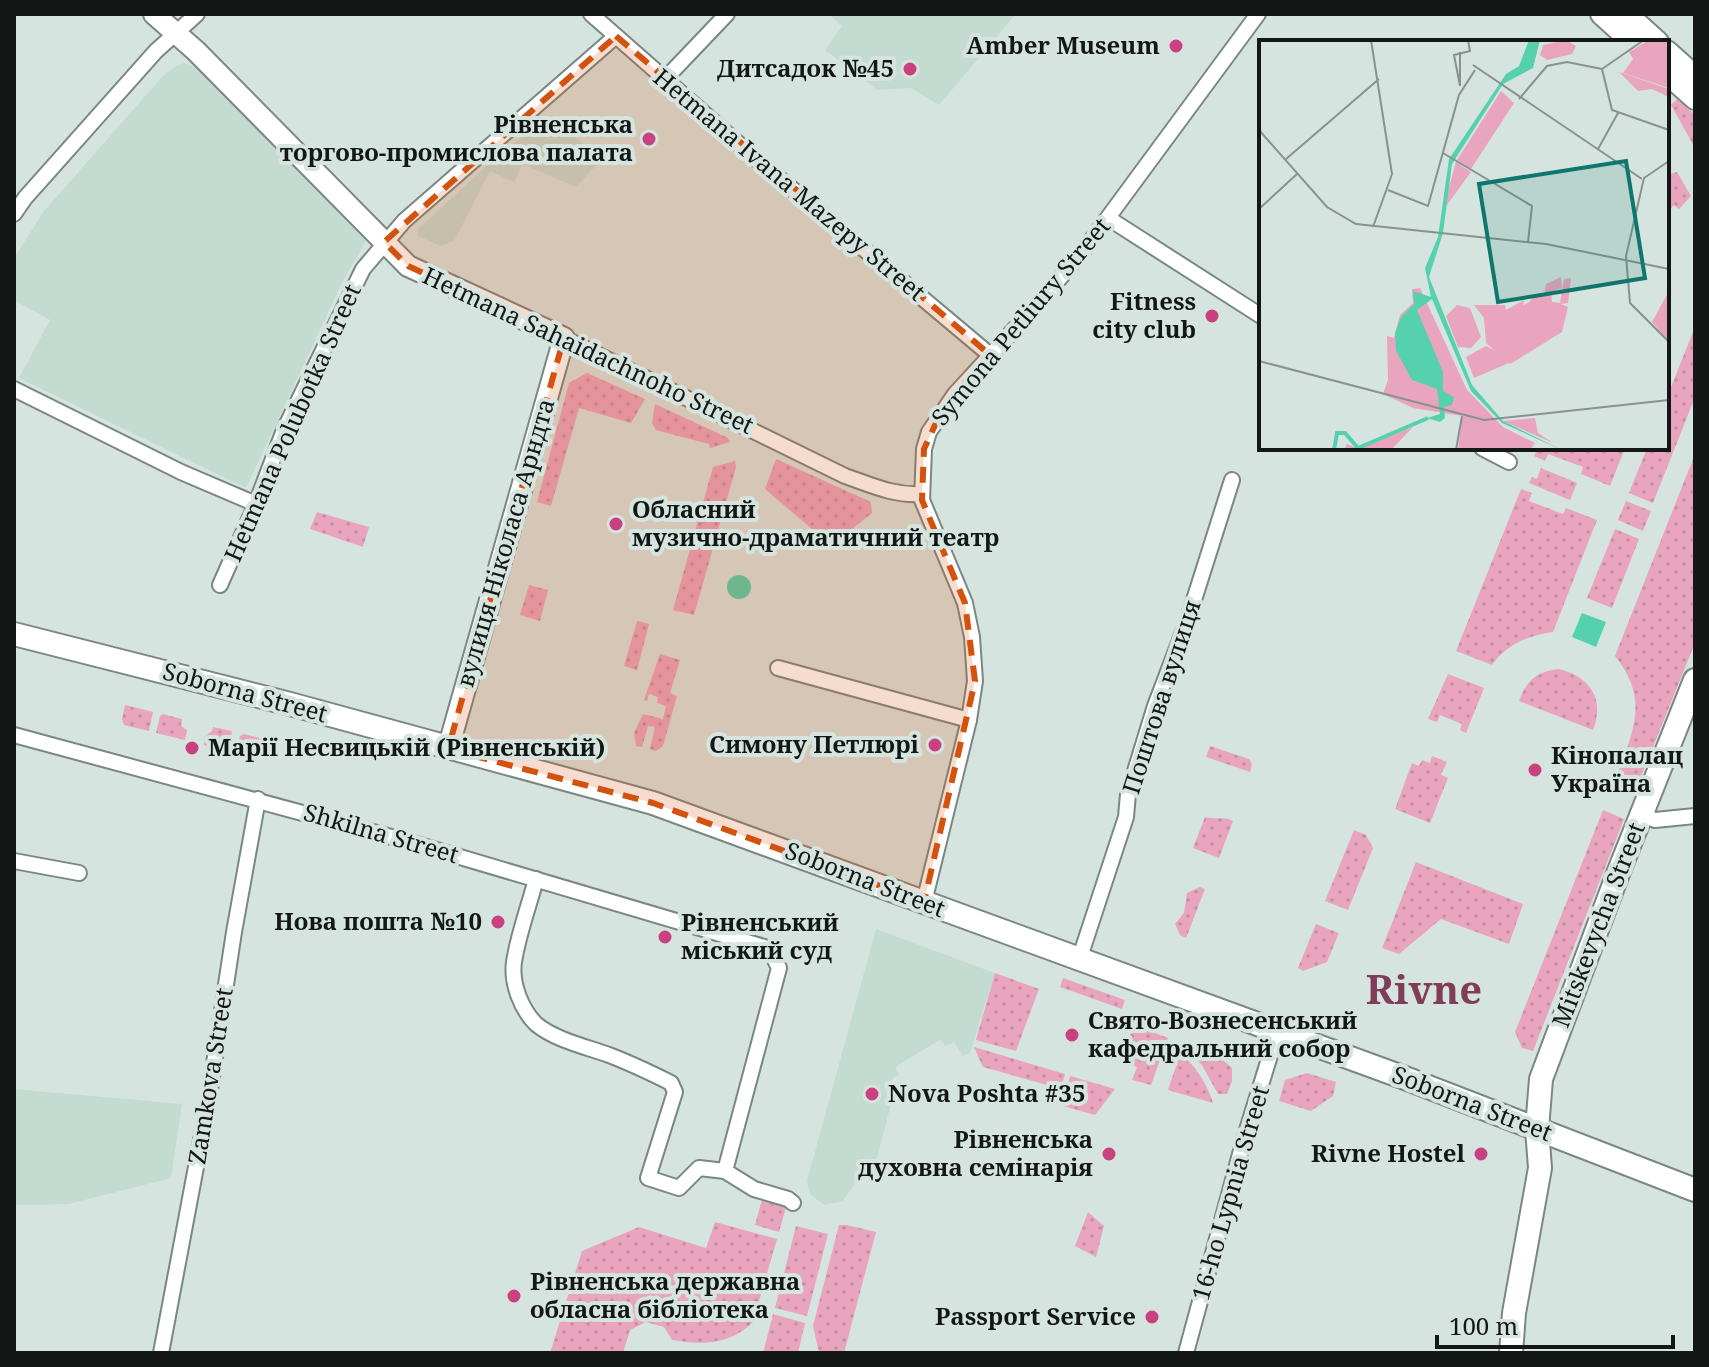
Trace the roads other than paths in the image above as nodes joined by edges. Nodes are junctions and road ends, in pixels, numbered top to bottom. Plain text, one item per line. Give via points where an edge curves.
1 (154, 14) edge
2 (197, 14) edge
3 (591, 14) edge
4 (727, 14) edge
5 (1258, 14) edge
6 (1601, 14) edge
7 (1627, 14) edge
8 (176, 32) junction
9 (616, 36) junction
10 (1630, 40) edge
11 (1656, 40) edge
12 (1669, 53) edge
13 (1669, 76) edge
14 (1695, 76) edge
15 (665, 79) junction
16 (1695, 99) edge
17 (14, 214) edge
18 (1108, 218) junction
19 (384, 242) junction
20 (1259, 315) edge
21 (564, 338) junction
22 (989, 354) junction
23 (14, 389) edge
24 (1486, 450) edge
25 (1509, 462) dead end
26 (1232, 480) dead end
27 (922, 494) junction
28 (256, 504) junction
29 (220, 585) dead end
30 (14, 634) edge
31 (778, 668) dead end
32 (1695, 680) edge
33 (969, 720) junction
34 (14, 735) edge
35 (448, 749) junction
36 (258, 799) junction
37 (1641, 815) junction
38 (1695, 816) edge
39 (14, 861) edge
40 (79, 873) dead end
41 (536, 879) junction
42 (924, 902) junction
43 (1079, 960) junction
44 (1277, 1033) junction
45 (1537, 1129) junction
46 (725, 1171) junction
47 (1695, 1190) edge
48 (793, 1203) dead end
49 (161, 1353) edge
50 (1186, 1353) edge
51 (1511, 1353) edge

1 - 8 street, Hetmana Sahaidachnoho Street
2 - 8 street
3 - 9 street, Hetmana Ivana Mazepy Street
4 - 15 street
5 - 18 street, Symona Petliury Street
6 - 10 street
7 - 11 street
8 - 17 street
8 - 19 street, Hetmana Sahaidachnoho Street
9 - 15 street, Hetmana Ivana Mazepy Street
9 - 19 street, Hetmana Polubotka Street
12 - 14 street
13 - 16 street
15 - 22 street, Hetmana Ivana Mazepy Street
18 - 20 street
18 - 22 street, Symona Petliury Street
19 - 21 street, Hetmana Sahaidachnoho Street via 408,266
19 - 28 street, Hetmana Polubotka Street via 363,269 284,430
21 - 27 street, Hetmana Sahaidachnoho Street via 845,476 904,496
21 - 35 street, вулиця Ніколаса Арндта
22 - 27 street, Symona Petliury Street via 929,432
23 - 28 street
24 - 25 street
26 - 43 street, Поштова вулиця via 1155,706 1126,817
27 - 33 street, Symona Petliury Street via 965,603 975,681
28 - 29 street, Hetmana Polubotka Street
30 - 35 main road, Soborna Street
31 - 33 street
32 - 37 main road, Mitskevycha Street
33 - 42 street, Symona Petliury Street
34 - 36 street, Shkilna Street
35 - 42 main road, Soborna Street via 653,803
36 - 41 street, Shkilna Street
36 - 49 street, Zamkova Street
37 - 38 street via 1655,820
37 - 45 main road, Mitskevycha Street via 1541,1079
39 - 40 street
41 - 46 street, Shkilna Street via 746,940 773,956 779,968
41 - 46 street via 514,962 514,980 529,1014 554,1034 671,1083 675,1092 648,1178 679,1188 699,1168
42 - 43 main road, Soborna Street
43 - 44 main road, Soborna Street
44 - 45 main road, Soborna Street
44 - 50 street, 16-ho Lypnia Street
45 - 47 main road, Soborna Street
45 - 51 main road, Mitskevycha Street via 1540,1168
46 - 48 street

